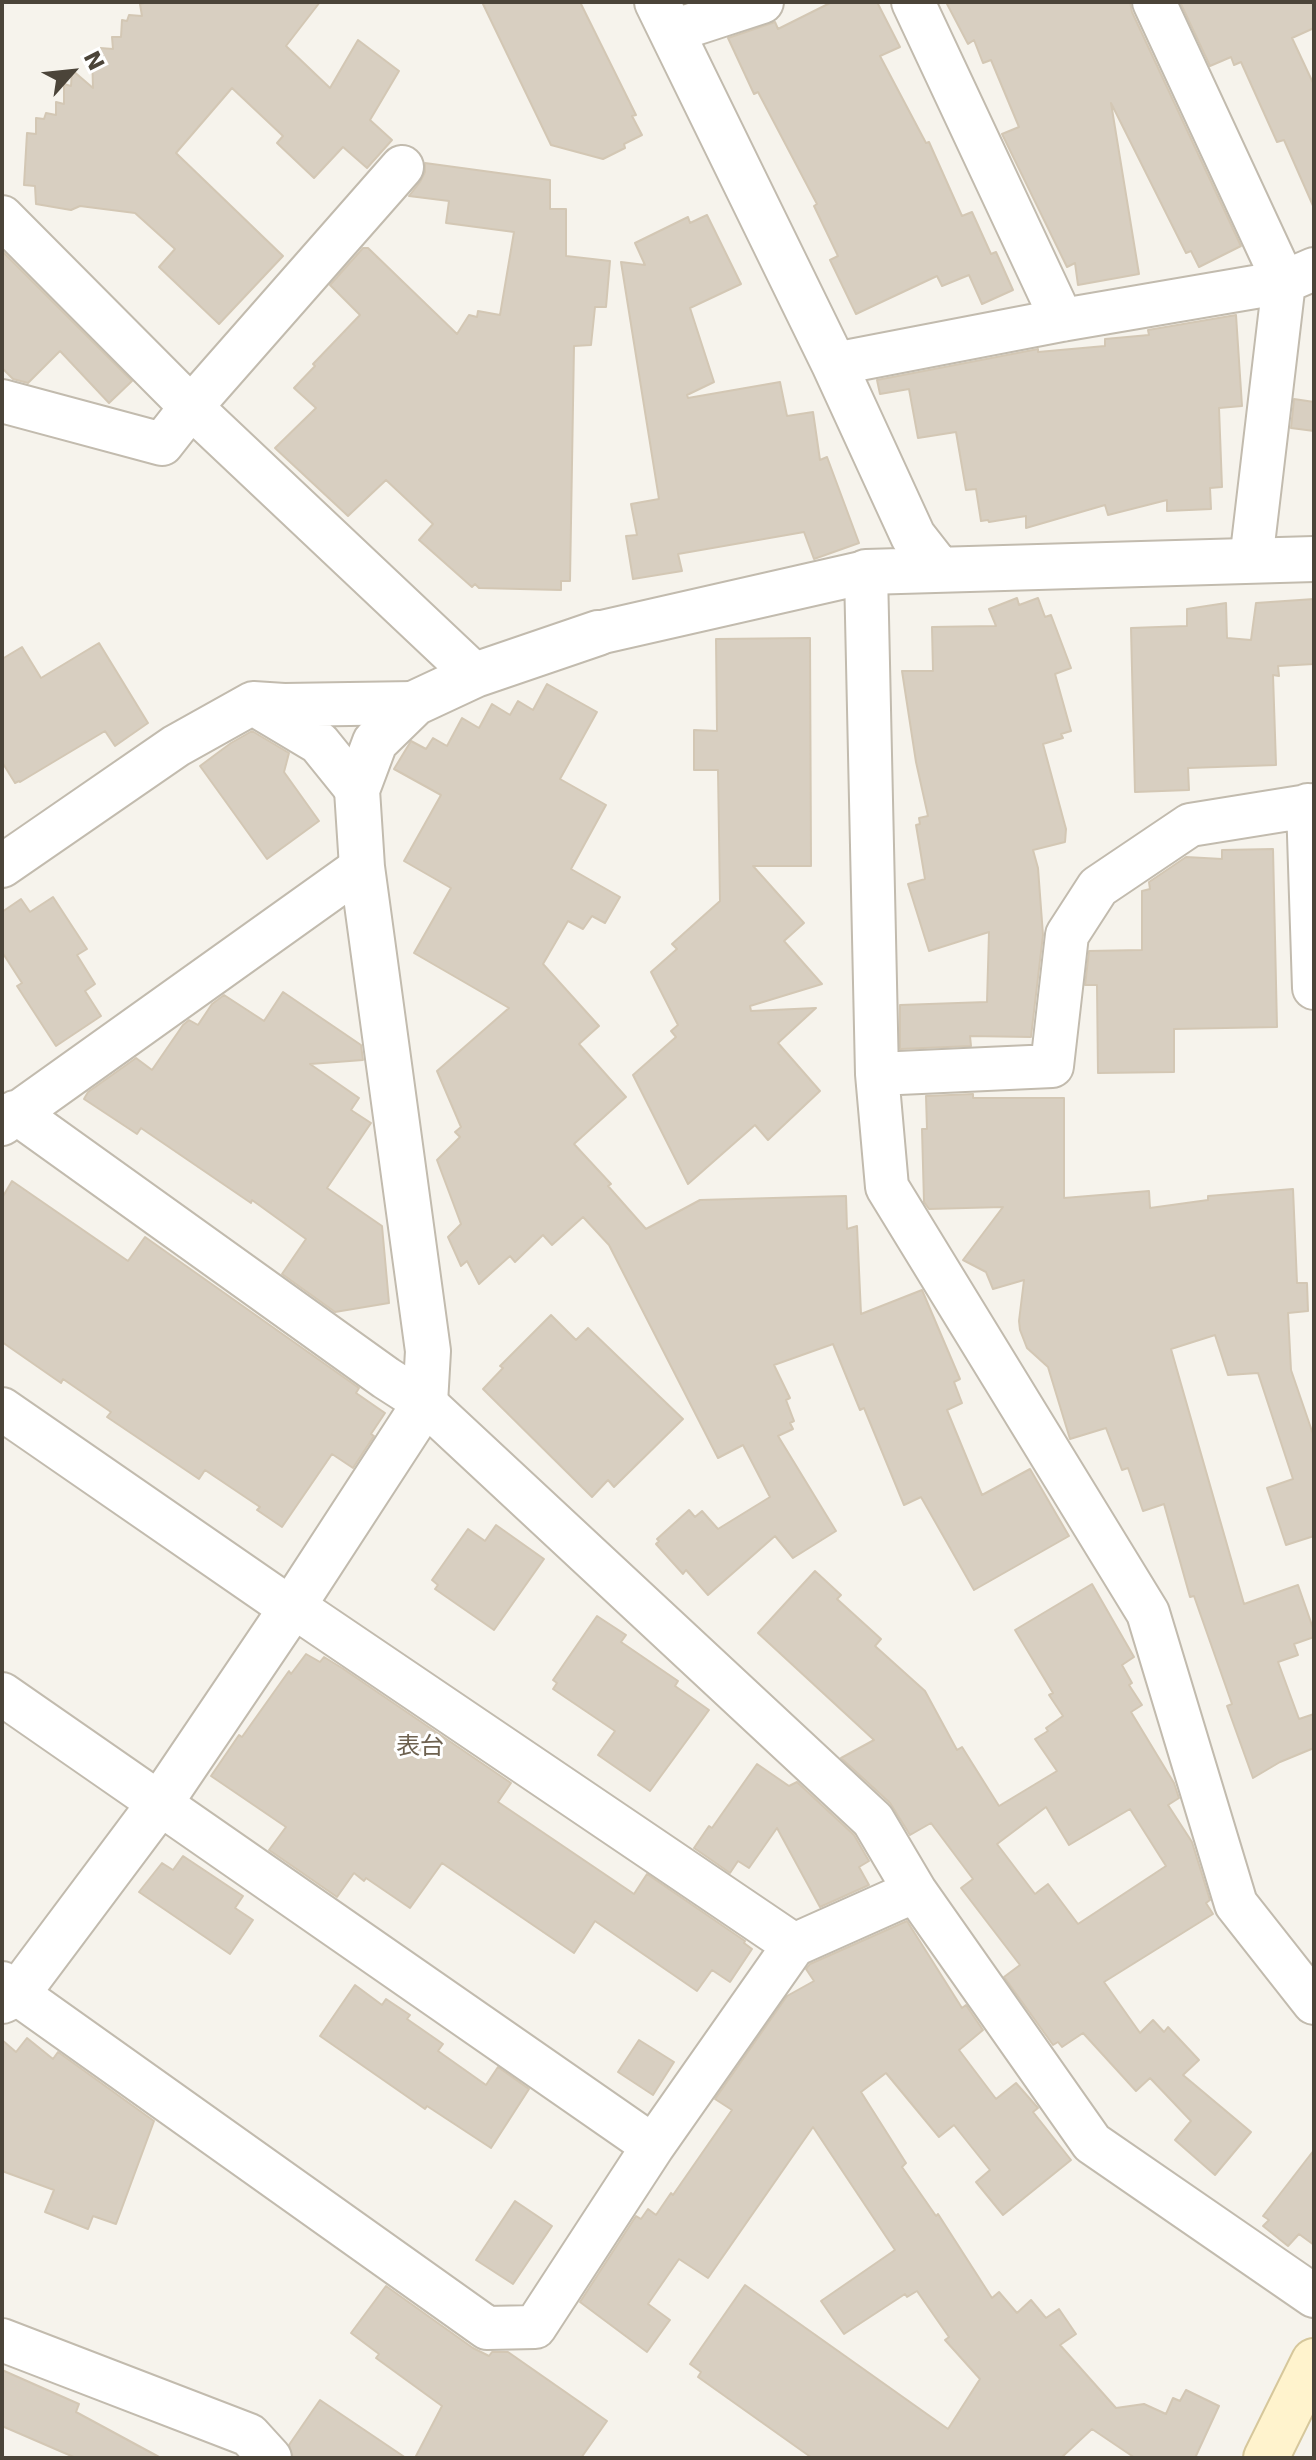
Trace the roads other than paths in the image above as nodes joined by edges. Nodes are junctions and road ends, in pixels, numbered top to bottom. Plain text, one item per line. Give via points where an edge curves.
1 (762, 2) edge
2 (913, 2) edge
3 (1154, 2) edge
4 (665, 16) edge
5 (402, 167) dead end
6 (2, 217) edge
7 (1299, 275) edge
8 (1062, 320) junction
9 (834, 364) junction
10 (2, 401) edge
11 (191, 407) junction
12 (1314, 559) edge
13 (1251, 561) junction
14 (938, 568) junction
15 (866, 572) junction
16 (598, 633) joint
17 (475, 675) junction
18 (253, 703) junction
19 (415, 703) junction
20 (357, 790) junction
21 (1311, 805) edge
22 (2, 866) edge
23 (362, 867) junction
24 (1314, 988) edge
25 (877, 1074) junction
26 (9, 1118) edge
27 (425, 1403) junction
28 (2, 1409) edge
29 (293, 1606) junction
30 (2, 1694) edge
31 (160, 1803) junction
32 (915, 1891) junction
33 (794, 1945) junction
34 (7, 1993) edge
35 (1314, 2003) edge
36 (653, 2146) junction
37 (1314, 2296) edge
38 (2, 2340) edge
39 (1314, 2361) edge
40 (270, 2458) edge
41 (1266, 2458) edge

1 - 4 street
2 - 8 street
3 - 7 street
4 - 9 street
5 - 11 street
6 - 11 street
7 - 8 street
7 - 13 street
8 - 9 street
9 - 14 street via 913,536
10 - 11 street via 162,444
11 - 17 street
12 - 13 street
13 - 14 street
14 - 15 street
15 - 16 street
15 - 25 street
16 - 17 street
17 - 19 street
18 - 19 street
18 - 20 street via 319,743
18 - 22 street via 176,746
19 - 20 street via 375,742
20 - 23 street
21 - 24 street
21 - 25 street via 1190,825 1098,887 1067,935 1052,1066
23 - 26 street
23 - 27 street via 428,1351
25 - 35 street via 887,1187 1148,1613 1236,1904
26 - 27 street
27 - 29 street
27 - 32 street via 873,1820
28 - 29 street
29 - 31 street
29 - 33 street
30 - 31 street
31 - 34 street
31 - 36 street
32 - 33 street
32 - 37 street via 1092,2143
33 - 36 street
34 - 36 street via 487,2328 535,2327
38 - 40 street via 249,2435
39 - 41 main road

